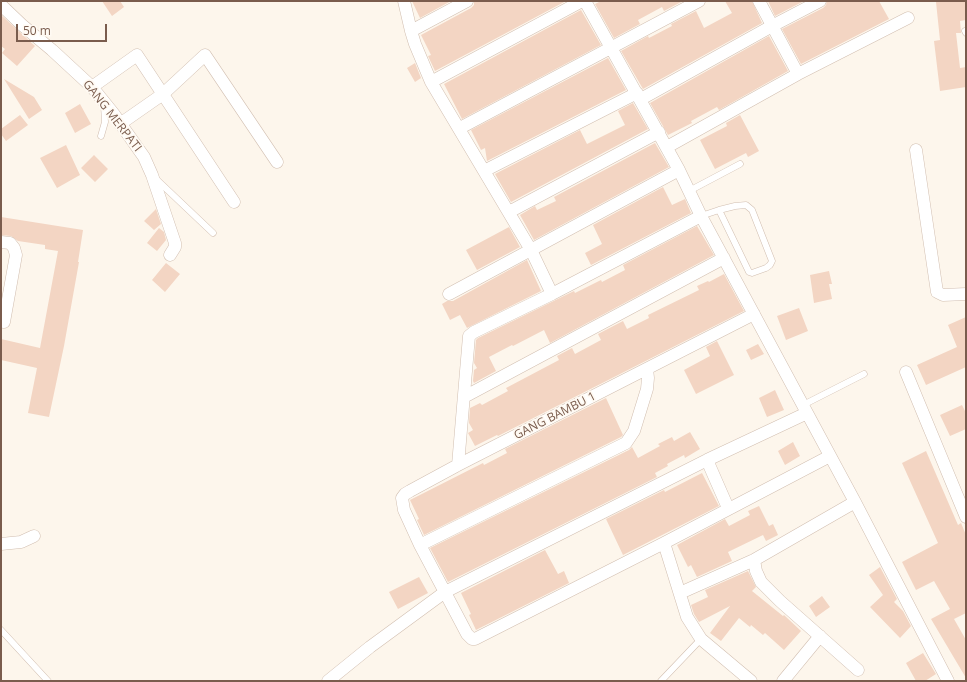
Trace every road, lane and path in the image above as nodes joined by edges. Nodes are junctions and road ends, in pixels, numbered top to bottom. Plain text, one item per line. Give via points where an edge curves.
1 (404, 1) edge
2 (468, 1) edge
3 (584, 1) edge
4 (699, 1) edge
5 (758, 1) edge
6 (820, 1) edge
7 (1, 7) edge
8 (908, 18) dead end
9 (772, 26) junction
10 (411, 31) junction
11 (612, 48) junction
12 (798, 74) junction
13 (431, 82) junction
14 (92, 87) junction
15 (163, 94) junction
16 (639, 96) junction
17 (104, 101) junction
18 (120, 124) junction
19 (460, 128) junction
20 (659, 132) junction
21 (101, 136) dead end
22 (667, 147) junction
23 (916, 150) dead end
24 (277, 162) dead end
25 (740, 164) dead end
26 (679, 170) junction
27 (484, 171) junction
28 (152, 175) junction
29 (689, 191) junction
30 (234, 202) dead end
31 (719, 210) junction
32 (509, 212) junction
33 (701, 216) junction
34 (213, 233) dead end
35 (1, 242) edge
36 (531, 250) junction
37 (170, 255) dead end
38 (724, 258) junction
39 (449, 294) dead end
40 (552, 294) junction
41 (966, 294) edge
42 (754, 314) junction
43 (4, 322) dead end
44 (647, 369) junction
45 (906, 372) dead end
46 (864, 374) dead end
47 (464, 397) junction
48 (805, 409) junction
49 (830, 456) junction
50 (707, 460) junction
51 (458, 465) junction
52 (962, 495) edge
53 (855, 502) junction
54 (728, 508) junction
55 (966, 517) edge
56 (34, 536) dead end
57 (664, 543) junction
58 (1, 544) edge
59 (420, 545) junction
60 (754, 560) junction
61 (445, 592) junction
62 (680, 592) junction
63 (1, 630) edge
64 (820, 636) junction
65 (701, 639) junction
66 (858, 670) dead end
67 (48, 681) edge
68 (328, 681) edge
69 (661, 681) edge
70 (751, 681) edge
71 (783, 681) edge
72 (948, 681) edge

1 - 10 street
2 - 10 street
3 - 11 street
3 - 13 street
4 - 11 street
5 - 9 street
6 - 9 street
7 - 14 street, GANG MERPATI
8 - 12 street
9 - 12 street
9 - 16 street
10 - 13 street
11 - 16 street
11 - 19 street
12 - 22 street
13 - 19 street
14 - 15 street via 137,55
14 - 17 street, GANG MERPATI
15 - 18 street
15 - 24 street via 205,55
15 - 30 street
16 - 20 street
16 - 27 street
17 - 18 street, GANG MERPATI
17 - 21 lane via 105,122
18 - 28 street, GANG MERPATI via 144,157
19 - 27 street
20 - 22 street
20 - 32 street
22 - 26 street
23 - 41 street via 938,292 943,296
25 - 29 lane
26 - 29 street
26 - 36 street
27 - 32 street
28 - 34 lane
28 - 37 street, GANG MERPATI via 175,242
29 - 33 street
31 - 31 lane via 746,205 752,210 772,261 770,265 749,272
31 - 33 lane
32 - 36 street
33 - 38 street
33 - 40 street
35 - 43 street via 10,243 16,255
36 - 39 street
36 - 40 street
38 - 42 street
38 - 47 street
40 - 47 street via 469,336
42 - 44 street, GANG BAMBU 1
42 - 48 street
44 - 51 street, GANG BAMBU 1
44 - 59 street via 647,389 634,431 626,443
45 - 52 street
46 - 48 lane
47 - 51 street
48 - 49 street
48 - 50 street
49 - 53 street
49 - 54 street
50 - 54 street
50 - 61 street
51 - 59 street, GANG BAMBU 1 via 402,498 404,510
52 - 55 street
53 - 60 street
53 - 72 street
54 - 57 street
56 - 58 street via 21,542
57 - 61 street via 475,639 467,634
57 - 62 street
59 - 61 street
60 - 62 street
60 - 64 street via 762,582
61 - 68 street
62 - 65 street via 687,617
63 - 67 lane
64 - 66 street
64 - 71 street
65 - 69 lane
65 - 70 street

